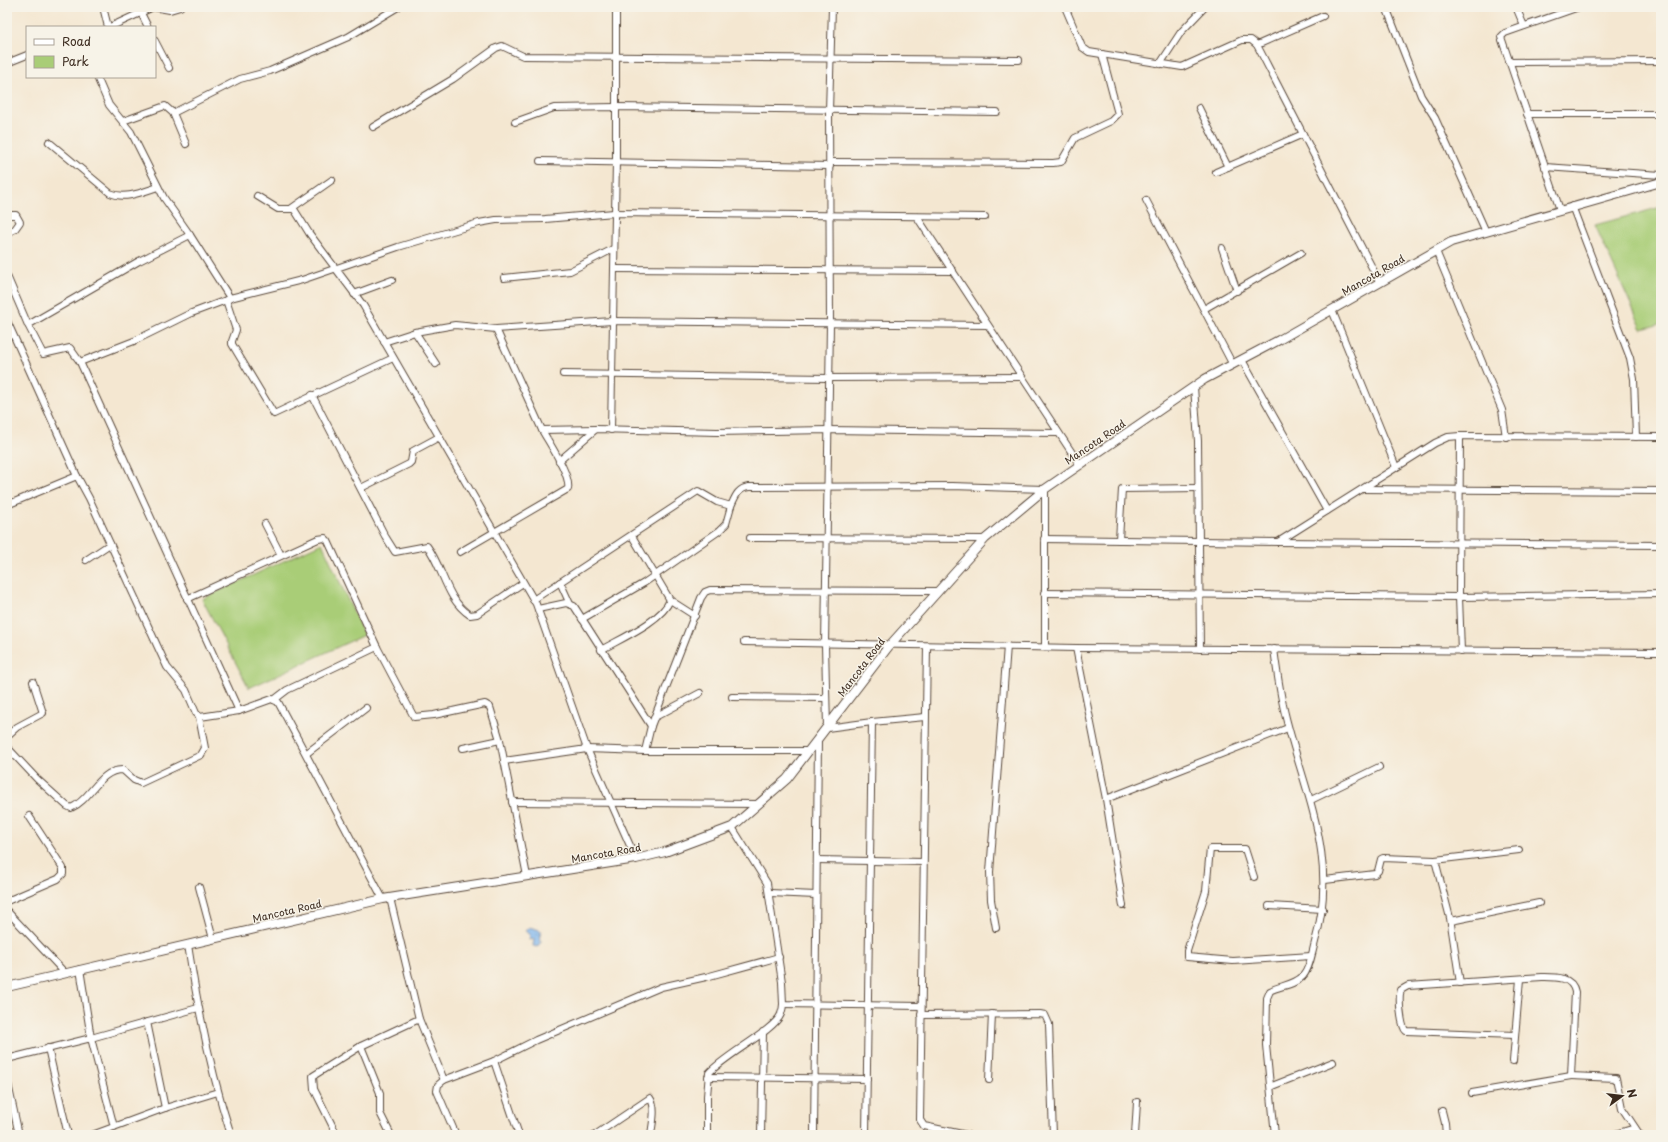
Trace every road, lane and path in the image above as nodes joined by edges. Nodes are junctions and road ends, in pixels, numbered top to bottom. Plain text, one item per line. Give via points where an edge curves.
1 (103, 7) edge
2 (180, 7) edge
3 (398, 7) edge
4 (616, 7) edge
5 (832, 7) edge
6 (1065, 7) edge
7 (1205, 7) edge
8 (1386, 7) edge
9 (1516, 7) edge
10 (1578, 7) edge
11 (141, 13) junction
12 (1323, 16) dead end
13 (109, 26) edge
14 (111, 26) edge
15 (148, 26) edge
16 (1524, 26) junction
17 (156, 43) edge
18 (1257, 45) junction
19 (1102, 54) junction
20 (26, 55) edge
21 (617, 57) junction
22 (830, 57) junction
23 (1019, 60) dead end
24 (1508, 62) junction
25 (1661, 62) edge
26 (7, 63) edge
27 (1160, 64) junction
28 (169, 68) dead end
29 (97, 78) edge
30 (616, 107) junction
31 (1199, 108) dead end
32 (829, 111) junction
33 (997, 112) dead end
34 (173, 113) junction
35 (1527, 114) junction
36 (1661, 114) edge
37 (123, 121) junction
38 (514, 122) dead end
39 (373, 127) dead end
40 (1303, 134) junction
41 (49, 142) dead end
42 (186, 144) dead end
43 (540, 161) dead end
44 (616, 161) junction
45 (830, 164) junction
46 (1228, 167) junction
47 (1545, 167) junction
48 (1216, 172) dead end
49 (1661, 175) edge
50 (332, 180) dead end
51 (1661, 182) edge
52 (158, 188) junction
53 (257, 196) dead end
54 (1146, 200) dead end
55 (1572, 206) junction
56 (292, 208) junction
57 (1560, 210) junction
58 (614, 213) junction
59 (7, 215) edge
60 (829, 217) junction
61 (917, 217) junction
62 (985, 217) dead end
63 (1486, 232) junction
64 (7, 233) edge
65 (190, 235) junction
66 (1222, 248) dead end
67 (613, 249) junction
68 (1436, 251) junction
69 (1301, 253) dead end
70 (335, 268) junction
71 (615, 269) junction
72 (953, 271) junction
73 (830, 272) junction
74 (7, 276) edge
75 (504, 278) dead end
76 (392, 280) dead end
77 (1380, 283) junction
78 (1237, 291) junction
79 (354, 294) junction
80 (228, 299) junction
81 (1204, 310) junction
82 (1332, 310) junction
83 (7, 321) edge
84 (612, 321) junction
85 (830, 324) junction
86 (28, 325) junction
87 (987, 325) junction
88 (496, 329) junction
89 (415, 332) junction
90 (384, 342) junction
91 (393, 358) junction
92 (1242, 360) junction
93 (80, 362) junction
94 (436, 364) dead end
95 (1233, 365) junction
96 (563, 374) dead end
97 (612, 374) junction
98 (1021, 377) junction
99 (828, 378) junction
100 (1194, 387) junction
101 (312, 395) junction
102 (596, 429) junction
103 (542, 430) junction
104 (611, 430) junction
105 (828, 430) junction
106 (1058, 433) junction
107 (438, 436) junction
108 (1460, 436) junction
109 (1506, 437) junction
110 (1636, 437) junction
111 (1661, 437) edge
112 (559, 461) junction
113 (1080, 465) junction
114 (1396, 467) junction
115 (77, 476) junction
116 (828, 486) junction
117 (362, 488) junction
118 (1198, 488) junction
119 (1045, 489) junction
120 (1363, 489) junction
121 (1461, 490) junction
122 (1661, 491) edge
123 (7, 505) edge
124 (731, 506) junction
125 (1327, 511) junction
126 (265, 524) dead end
127 (494, 532) junction
128 (632, 536) junction
129 (826, 537) junction
130 (750, 538) dead end
131 (985, 539) junction
132 (1044, 539) junction
133 (1119, 540) junction
134 (1199, 541) junction
135 (1278, 542) junction
136 (1460, 543) junction
137 (110, 544) junction
138 (1661, 545) edge
139 (460, 552) dead end
140 (281, 555) junction
141 (86, 560) dead end
142 (656, 575) junction
143 (560, 582) junction
144 (524, 583) junction
145 (827, 591) junction
146 (937, 591) junction
147 (1044, 593) junction
148 (1199, 593) junction
149 (1661, 594) edge
150 (1458, 597) junction
151 (187, 599) junction
152 (533, 600) junction
153 (670, 600) junction
154 (570, 604) junction
155 (538, 610) junction
156 (695, 616) junction
157 (582, 619) junction
158 (744, 642) dead end
159 (825, 645) junction
160 (889, 646) junction
161 (927, 646) junction
162 (1007, 646) junction
163 (1044, 647) junction
164 (377, 648) junction
165 (1076, 648) junction
166 (1200, 649) junction
167 (1274, 649) junction
168 (601, 650) junction
169 (1461, 651) junction
170 (1661, 652) edge
171 (33, 682) dead end
172 (700, 693) dead end
173 (732, 697) dead end
174 (826, 698) junction
175 (274, 700) junction
176 (366, 708) dead end
177 (239, 711) junction
178 (199, 717) junction
179 (655, 717) junction
180 (925, 717) junction
181 (872, 722) junction
182 (651, 726) junction
183 (827, 728) junction
184 (1288, 728) junction
185 (7, 736) edge
186 (818, 739) junction
187 (500, 740) junction
188 (7, 747) edge
189 (463, 748) dead end
190 (587, 749) junction
191 (645, 751) junction
192 (809, 751) junction
193 (307, 753) junction
194 (504, 761) junction
195 (1378, 767) dead end
196 (1106, 799) junction
197 (1311, 800) junction
198 (512, 802) junction
199 (610, 802) junction
200 (758, 804) junction
201 (28, 816) dead end
202 (732, 827) junction
203 (1519, 850) dead end
204 (636, 859) junction
205 (816, 860) junction
206 (869, 860) junction
207 (1435, 860) junction
208 (923, 862) junction
209 (527, 876) junction
210 (1254, 877) dead end
211 (1325, 880) junction
212 (199, 887) dead end
213 (770, 893) junction
214 (816, 895) junction
215 (386, 898) junction
216 (7, 901) edge
217 (1539, 903) dead end
218 (1123, 906) dead end
219 (1269, 906) dead end
220 (1323, 909) junction
221 (7, 911) edge
222 (1451, 921) junction
223 (996, 928) dead end
224 (213, 940) junction
225 (188, 945) junction
226 (1311, 956) junction
227 (778, 957) junction
228 (80, 970) junction
229 (65, 973) junction
230 (1520, 979) junction
231 (1460, 984) junction
232 (7, 987) edge
233 (783, 1004) junction
234 (815, 1005) junction
235 (868, 1005) junction
236 (921, 1006) junction
237 (198, 1008) junction
238 (992, 1014) junction
239 (921, 1015) junction
240 (419, 1019) junction
241 (147, 1022) junction
242 (763, 1032) junction
243 (1515, 1035) junction
244 (91, 1038) junction
245 (361, 1046) junction
246 (48, 1048) junction
247 (7, 1059) edge
248 (494, 1060) junction
249 (1513, 1061) dead end
250 (1333, 1062) dead end
251 (1571, 1076) junction
252 (708, 1077) junction
253 (763, 1078) junction
254 (815, 1078) junction
255 (7, 1079) edge
256 (867, 1079) junction
257 (444, 1080) junction
258 (989, 1080) dead end
259 (1272, 1086) junction
260 (218, 1092) junction
261 (1472, 1093) dead end
262 (1137, 1102) dead end
263 (165, 1108) junction
264 (1442, 1111) dead end
265 (114, 1128) junction
266 (1634, 1128) junction
267 (19, 1135) edge
268 (68, 1135) edge
269 (92, 1135) edge
270 (231, 1135) edge
271 (337, 1135) edge
272 (391, 1135) edge
273 (456, 1135) edge
274 (519, 1135) edge
275 (595, 1135) edge
276 (651, 1135) edge
277 (707, 1135) edge
278 (761, 1135) edge
279 (814, 1135) edge
280 (866, 1135) edge
281 (967, 1135) edge
282 (1053, 1135) edge
283 (1135, 1135) edge
284 (1275, 1135) edge
285 (1446, 1135) edge
286 (1612, 1135) edge
287 (1640, 1135) edge

1 - 13 street
2 - 11 street via 170,10 153,7
3 - 34 street via 348,37 240,80
4 - 21 street
5 - 22 street
6 - 19 street via 1084,49
7 - 27 street via 1181,32
8 - 63 street via 1420,96 1435,118
9 - 16 street
10 - 16 street
11 - 14 street
11 - 15 street
12 - 18 street
16 - 24 street via 1501,36
17 - 28 street
18 - 27 street via 1247,38 1185,66
18 - 40 street
19 - 27 street
19 - 45 street via 1118,114 1111,121 1075,138 1061,162
20 - 26 street
21 - 22 street
21 - 30 street
21 - 39 street via 523,56 502,46
22 - 23 street
22 - 32 street
24 - 25 street
24 - 35 street
29 - 37 street via 108,105
30 - 32 street
30 - 38 street via 554,108
30 - 44 street
31 - 46 street
32 - 33 street
32 - 45 street
34 - 37 street via 165,106 161,106
34 - 42 street
35 - 36 street
35 - 47 street
37 - 52 street via 139,145
40 - 46 street
40 - 77 street
41 - 52 street via 110,193 117,196
43 - 44 street
44 - 45 street
44 - 58 street
45 - 60 street
46 - 48 street
47 - 49 street
47 - 57 street
50 - 56 street
51 - 55 main road, Mancota Road
52 - 65 street
53 - 56 street via 278,209
54 - 81 street
55 - 57 main road, Mancota Road
55 - 110 street via 1630,358 1634,379
56 - 70 street
57 - 63 main road, Mancota Road
58 - 60 street
58 - 67 street
58 - 70 street via 479,223
59 - 64 street via 16,214 20,222 15,229
60 - 61 street
60 - 73 street
61 - 62 street
61 - 72 street
63 - 68 main road, Mancota Road via 1451,242
65 - 80 street
65 - 86 street via 139,261
66 - 78 street
67 - 71 street
67 - 75 street via 570,272
68 - 77 main road, Mancota Road
68 - 109 street via 1502,410
69 - 78 street
70 - 79 street
70 - 80 street via 302,280
71 - 73 street
71 - 84 street
72 - 73 street
72 - 87 street
73 - 85 street
74 - 86 street
76 - 79 street
77 - 82 main road, Mancota Road
78 - 81 street
79 - 90 street
80 - 93 street
80 - 101 street via 236,330 232,344 271,412 278,414
81 - 95 street
82 - 92 main road, Mancota Road
82 - 114 street
83 - 115 street
84 - 85 street
84 - 88 street
84 - 97 street
85 - 87 street
85 - 99 street
86 - 93 street via 43,354 70,348
87 - 98 street
88 - 89 street via 455,325
88 - 103 street
89 - 90 street
89 - 94 street
90 - 91 street
91 - 101 street
91 - 107 street
92 - 95 main road, Mancota Road
92 - 125 street
93 - 151 street
95 - 100 main road, Mancota Road
96 - 97 street
97 - 99 street
97 - 104 street
98 - 99 street
98 - 106 street
99 - 105 street
100 - 113 main road, Mancota Road
100 - 118 street
101 - 117 street
102 - 103 street
102 - 104 street
102 - 112 street
103 - 112 street
104 - 105 street
105 - 106 street
105 - 116 street
106 - 113 street
107 - 117 street via 413,451 409,464
107 - 127 street
108 - 109 street
108 - 114 street via 1441,439
108 - 121 street
109 - 110 street
110 - 111 street
112 - 127 street via 568,489
113 - 119 main road, Mancota Road
114 - 120 street
115 - 123 street
115 - 137 street
116 - 119 street
116 - 124 street via 745,487 737,493
116 - 129 street
117 - 144 street via 393,550 398,552 427,546 451,593 470,615 477,614
118 - 133 street via 1122,489
118 - 134 street
119 - 131 main road, Mancota Road
119 - 132 street
120 - 121 street
120 - 125 street
121 - 122 street
121 - 136 street
124 - 128 street via 717,502 698,491
124 - 142 street via 726,524 719,531
125 - 135 street
126 - 140 street
127 - 139 street
127 - 144 street
128 - 142 street
128 - 143 street
129 - 130 street
129 - 131 street
129 - 145 street
131 - 146 main road, Mancota Road
132 - 133 street
132 - 147 street
133 - 134 street
134 - 135 street
134 - 148 street
135 - 136 street
136 - 138 street
136 - 150 street
137 - 141 street
137 - 178 street via 167,667 186,690
140 - 151 street
140 - 164 street via 325,538
142 - 153 street
142 - 157 street
143 - 152 street
143 - 154 street
144 - 152 street
145 - 146 street
145 - 156 street via 710,590 701,598
145 - 159 street
146 - 160 main road, Mancota Road
147 - 148 street
147 - 163 street
148 - 150 street
148 - 166 street
149 - 150 street
150 - 169 street
151 - 177 street
152 - 155 street
153 - 156 street
153 - 168 street via 649,622
154 - 155 street
154 - 157 street
155 - 190 street
156 - 179 street
157 - 168 street
158 - 159 street
159 - 160 street
159 - 174 street
160 - 161 street
160 - 183 main road, Mancota Road
161 - 162 street
161 - 180 street
162 - 163 street
162 - 223 street via 990,872
163 - 165 street
164 - 175 street via 287,690
164 - 187 street via 414,717 487,704 492,709
165 - 166 street
165 - 196 street
166 - 167 street
167 - 169 street
167 - 184 street
168 - 182 street
169 - 170 street
171 - 185 street via 43,713 17,727
172 - 179 street
173 - 174 street
174 - 183 street
175 - 177 street
175 - 193 street via 281,705
176 - 193 street
177 - 178 street
178 - 188 street via 205,748 201,756 141,783 123,770 113,772 100,780 71,808 37,779
179 - 182 street
180 - 181 street
180 - 208 street
181 - 183 street
181 - 206 street
182 - 191 street
183 - 186 main road, Mancota Road
184 - 196 street
184 - 197 street
186 - 192 main road, Mancota Road
186 - 205 street
187 - 189 street
187 - 194 street
190 - 191 street
190 - 194 street
190 - 199 street
191 - 192 street
192 - 200 main road, Mancota Road via 786,779
193 - 215 street
194 - 198 street
195 - 197 street
196 - 218 street
197 - 211 street
198 - 199 street
198 - 209 street
199 - 200 street
199 - 204 street
200 - 202 main road, Mancota Road
201 - 216 street via 63,868 63,874 58,879
202 - 204 main road, Mancota Road via 665,852
202 - 213 street via 763,874
203 - 207 street
204 - 209 main road, Mancota Road
205 - 206 street
205 - 214 street
206 - 208 street
206 - 235 street
207 - 211 street via 1383,858 1375,874
207 - 222 street
208 - 236 street
209 - 215 main road, Mancota Road
210 - 226 street via 1245,849 1210,849 1206,891 1187,956 1233,961
211 - 220 street
212 - 224 street
213 - 214 street
213 - 227 street
214 - 234 street
215 - 224 main road, Mancota Road
215 - 240 street
217 - 222 street
219 - 220 street
220 - 226 street
221 - 229 street
222 - 231 street
224 - 225 main road, Mancota Road
225 - 228 main road, Mancota Road
225 - 237 street
226 - 259 street via 1298,980 1270,991 1267,998 1266,1045
227 - 233 street
227 - 248 street via 706,977 671,983
228 - 229 main road, Mancota Road
228 - 244 street
229 - 232 main road, Mancota Road
230 - 231 street
230 - 243 street
230 - 251 street via 1553,977 1572,983 1575,992
231 - 243 street via 1403,988 1400,994 1404,1029 1427,1033
233 - 234 street
233 - 242 street via 781,1014
234 - 235 street
234 - 254 street
235 - 236 street
235 - 256 street
236 - 239 street
237 - 241 street
237 - 260 street
238 - 239 street
238 - 258 street
238 - 282 street via 1040,1014 1048,1019
239 - 281 street via 921,1124
240 - 245 street
240 - 257 street
241 - 244 street
241 - 263 street
242 - 252 street via 730,1053
242 - 253 street
243 - 249 street
244 - 246 street
244 - 265 street
245 - 271 street via 312,1076 314,1089
245 - 272 street via 380,1093 380,1113
246 - 247 street
246 - 268 street
248 - 257 street
248 - 274 street
250 - 259 street
251 - 261 street
251 - 266 street via 1616,1078 1622,1108
252 - 253 street
252 - 277 street
253 - 254 street
253 - 278 street
254 - 256 street
254 - 279 street
255 - 267 street
256 - 280 street
257 - 273 street via 438,1085 437,1091
259 - 284 street
260 - 263 street
260 - 270 street
262 - 283 street
263 - 265 street
264 - 285 street
265 - 269 street
266 - 286 street
266 - 287 street
275 - 276 street via 650,1098 653,1111

